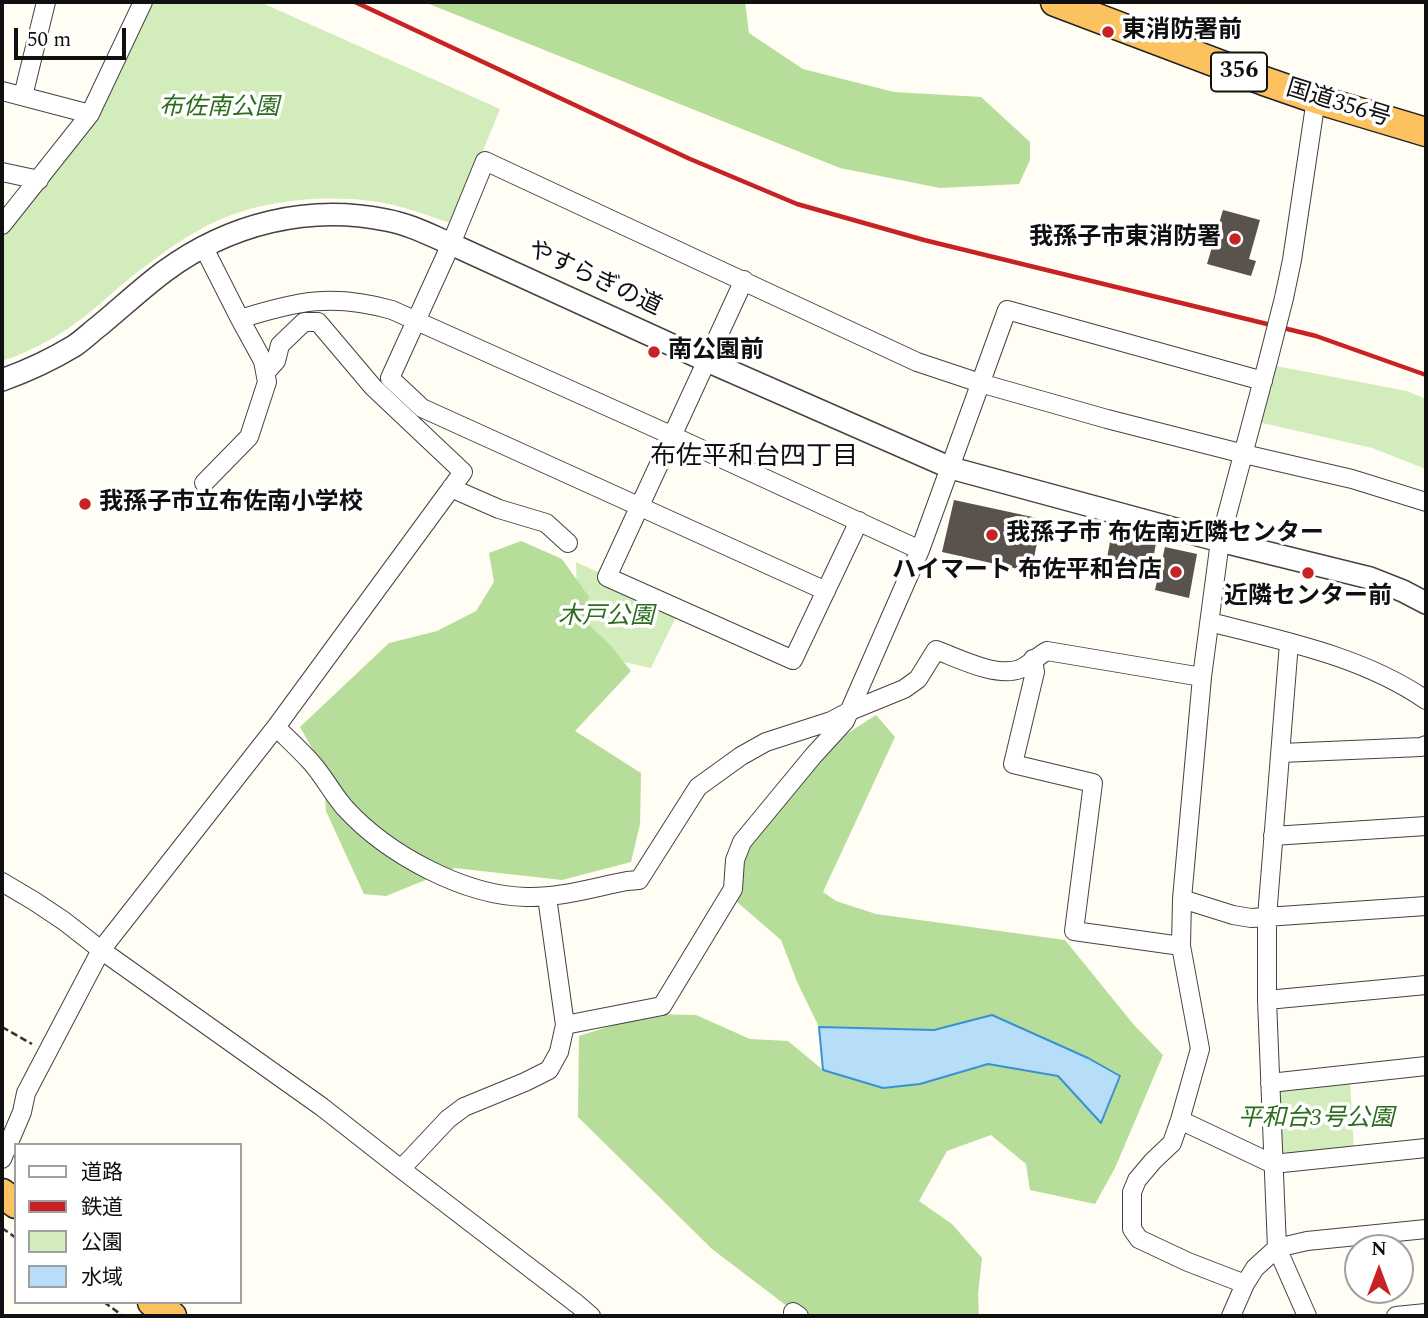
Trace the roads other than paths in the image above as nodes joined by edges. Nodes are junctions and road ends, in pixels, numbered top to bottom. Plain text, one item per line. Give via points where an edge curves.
1 (46, 2) edge
2 (143, 2) edge
3 (1055, 2) edge
4 (2, 91) edge
5 (23, 96) junction
6 (1315, 99) junction
7 (90, 114) junction
8 (1426, 132) edge
9 (2, 172) edge
10 (38, 180) junction
11 (2, 225) edge
12 (451, 244) junction
13 (203, 246) junction
14 (744, 281) junction
15 (240, 319) junction
16 (417, 320) junction
17 (707, 361) junction
18 (266, 372) junction
19 (2, 380) edge
20 (1263, 381) junction
21 (980, 383) junction
22 (673, 436) junction
23 (1244, 454) junction
24 (951, 468) junction
25 (204, 483) dead end
26 (451, 488) junction
27 (1426, 502) edge
28 (640, 506) junction
29 (859, 521) junction
30 (1220, 541) junction
31 (568, 542) dead end
32 (920, 551) junction
33 (826, 591) junction
34 (1426, 603) edge
35 (1210, 622) junction
36 (1289, 643) junction
37 (1033, 659) junction
38 (1202, 677) junction
39 (1426, 700) edge
40 (850, 711) junction
41 (276, 727) junction
42 (1426, 745) edge
43 (1281, 753) junction
44 (1426, 826) edge
45 (1273, 836) junction
46 (2, 882) edge
47 (547, 897) junction
48 (1182, 899) junction
49 (1426, 906) edge
50 (1267, 917) junction
51 (1181, 946) junction
52 (101, 950) junction
53 (1426, 985) edge
54 (1267, 1000) junction
55 (565, 1026) junction
56 (1426, 1066) edge
57 (1270, 1083) junction
58 (1180, 1120) junction
59 (1426, 1148) edge
60 (2, 1159) edge
61 (1273, 1164) junction
62 (401, 1169) junction
63 (1426, 1229) edge
64 (1277, 1248) junction
65 (1245, 1284) junction
66 (155, 1304) edge
67 (1426, 1313) edge
68 (172, 1316) edge
69 (591, 1316) edge
70 (1231, 1316) edge
71 (1307, 1316) edge
72 (1396, 1316) edge

1 - 5 street
2 - 7 street
3 - 6 highway, 国道356号 / 356
4 - 5 street
5 - 7 street
6 - 8 highway, 国道356号 / 356
6 - 20 street, bridge via 1292,260
7 - 10 street
9 - 10 street
10 - 11 street
12 - 13 street, やすらぎの道 via 387,220 341,214 264,222
12 - 14 street via 485,161
12 - 16 street
12 - 17 street, やすらぎの道
13 - 15 street
13 - 19 street, やすらぎの道 via 164,271 76,345
14 - 17 street
14 - 21 street via 917,362
15 - 16 street via 304,302 341,300 370,304
15 - 18 street
16 - 22 street
16 - 28 street via 390,378 422,408
17 - 22 street
17 - 24 street, やすらぎの道
18 - 25 street via 249,437
18 - 26 street via 276,361 280,345 304,322 318,323 373,387 463,472
20 - 21 street via 1007,310
20 - 23 street
21 - 23 street
21 - 24 street
22 - 28 street
22 - 29 street
23 - 27 street
23 - 30 street
24 - 30 street, やすらぎの道
24 - 32 street
26 - 31 street via 547,523
26 - 41 street
28 - 33 street
28 - 33 street via 607,577 793,660
29 - 32 street
29 - 33 street
30 - 34 street, やすらぎの道 via 1370,578
30 - 35 street
32 - 40 street
35 - 36 street
35 - 38 street
36 - 39 street via 1364,666
36 - 43 street
37 - 38 street via 1047,651
37 - 40 street via 1022,668 997,672 936,650 918,679 904,689
37 - 51 street via 1035,672 1013,764 1093,783 1074,931
38 - 48 street
40 - 47 street via 766,742 698,787 639,880
40 - 55 street via 742,842 734,860 733,889 662,1006
41 - 47 street via 311,762 345,808 382,842 436,874 490,892
41 - 52 street
42 - 43 street
43 - 45 street
44 - 45 street
45 - 50 street
46 - 52 street
47 - 55 street
48 - 50 street via 1233,915
48 - 51 street
49 - 50 street
50 - 54 street
51 - 58 street via 1200,1049
52 - 60 street via 26,1093
52 - 62 street
53 - 54 street
54 - 57 street
55 - 62 street via 549,1070 464,1107
56 - 57 street
57 - 61 street
58 - 61 street
58 - 65 street via 1172,1143 1137,1180 1132,1192 1132,1229 1139,1239
59 - 61 street
61 - 64 street
62 - 69 street
63 - 64 street
64 - 65 street
64 - 71 street
65 - 70 street
66 - 68 highway
67 - 72 street

